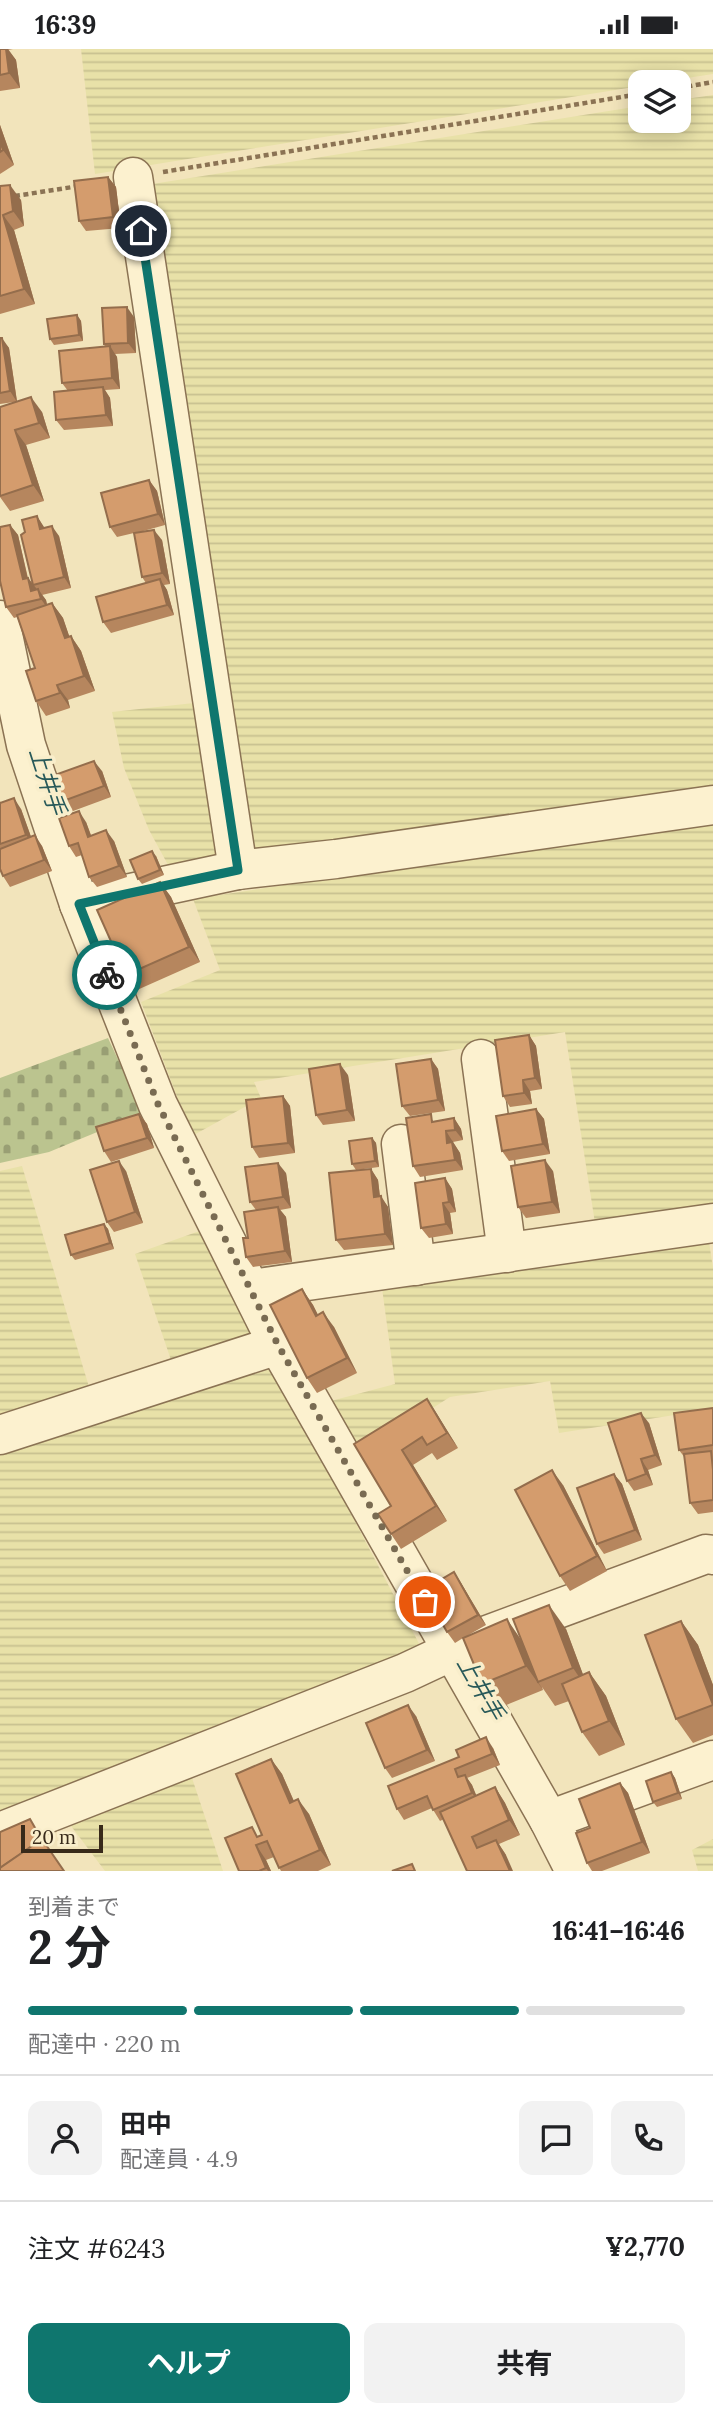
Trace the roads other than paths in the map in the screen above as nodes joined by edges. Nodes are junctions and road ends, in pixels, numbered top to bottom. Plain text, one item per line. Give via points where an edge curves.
1 (133, 177) road end
2 (0, 620) edge
3 (713, 805) edge
4 (238, 870) junction
5 (79, 904) junction
6 (481, 1059) dead end
7 (401, 1144) dead end
8 (713, 1223) edge
9 (507, 1253) junction
10 (416, 1266) junction
11 (251, 1290) junction
12 (278, 1345) junction
13 (0, 1435) edge
14 (713, 1555) edge
15 (451, 1650) junction
16 (713, 1760) edge
17 (549, 1820) junction
18 (0, 1832) edge
19 (575, 1871) edge

1 - 4 street
2 - 5 street via 26,745
3 - 4 street
4 - 5 street
5 - 11 street via 158,1104
6 - 9 street
7 - 10 street
8 - 9 street
9 - 10 street
10 - 11 street
11 - 12 street
12 - 13 street
12 - 15 street
14 - 15 street
15 - 17 street
15 - 18 street via 405,1673
16 - 17 street
17 - 19 street

